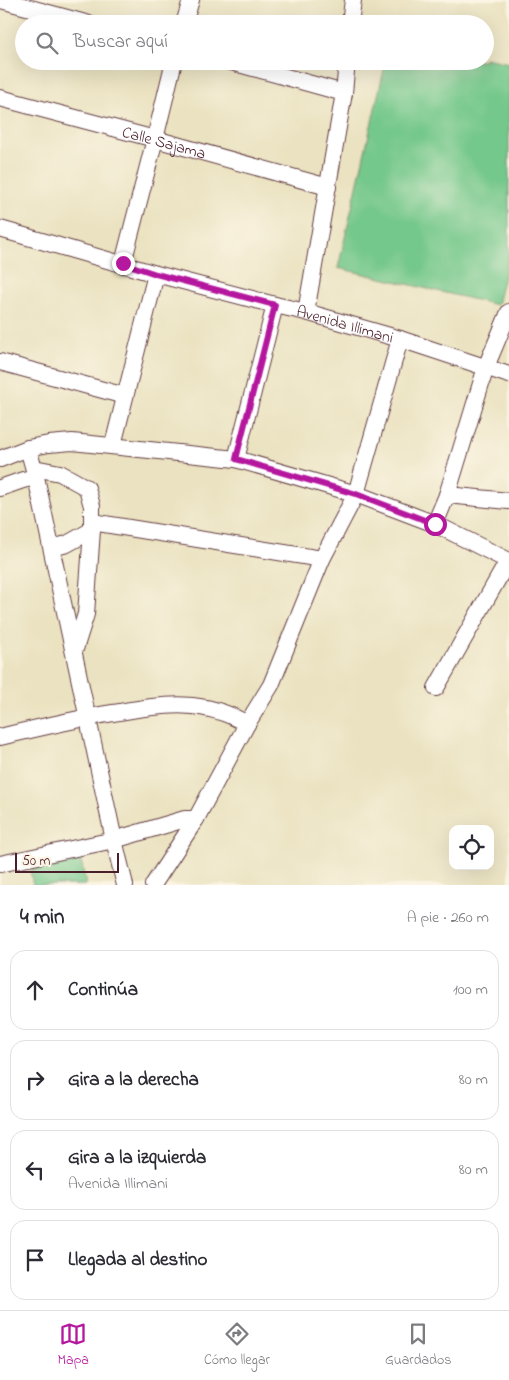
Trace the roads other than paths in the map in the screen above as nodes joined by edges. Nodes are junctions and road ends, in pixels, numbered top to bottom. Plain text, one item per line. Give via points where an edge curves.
1 (1, 0) edge
2 (191, 0) edge
3 (352, 0) edge
4 (56, 15) edge
5 (187, 15) edge
6 (351, 15) edge
7 (172, 70) edge
8 (261, 70) edge
9 (346, 70) edge
10 (344, 93) junction
11 (0, 98) edge
12 (155, 139) junction
13 (328, 187) junction
14 (0, 229) edge
15 (123, 263) junction
16 (156, 274) junction
17 (275, 305) junction
18 (306, 312) junction
19 (509, 312) edge
20 (400, 339) junction
21 (0, 362) edge
22 (486, 367) junction
23 (509, 375) edge
24 (125, 396) junction
25 (113, 445) junction
26 (28, 448) junction
27 (0, 459) edge
28 (236, 459) junction
29 (35, 473) junction
30 (0, 488) edge
31 (356, 494) junction
32 (447, 495) junction
33 (509, 501) edge
34 (435, 524) junction
35 (92, 526) junction
36 (52, 548) junction
37 (322, 559) junction
38 (509, 561) edge
39 (74, 651) junction
40 (436, 688) dead end
41 (88, 717) junction
42 (247, 724) junction
43 (0, 737) edge
44 (196, 819) junction
45 (114, 840) junction
46 (0, 864) edge
47 (125, 885) edge
48 (154, 885) edge

1 - 4 street
2 - 5 street
3 - 6 street
7 - 12 street
8 - 10 street
9 - 10 street
10 - 13 street
11 - 12 street, Calle Sajama
12 - 13 street, Calle Sajama
12 - 15 street
13 - 18 street
14 - 15 street, Avenida Illimani
15 - 16 street, Avenida Illimani
16 - 17 street, Avenida Illimani
16 - 24 street
17 - 18 street, Avenida Illimani
17 - 28 street
18 - 20 street, Avenida Illimani
19 - 22 street
20 - 22 street, Avenida Illimani
20 - 31 street
21 - 24 street
22 - 23 street, Avenida Illimani
22 - 32 street
24 - 25 street
25 - 26 street via 72,442
25 - 28 street
26 - 27 street
26 - 29 street
28 - 31 street
29 - 30 street
29 - 35 street via 60,473 87,488 92,506
29 - 36 street
31 - 34 street
31 - 37 street
32 - 33 street
32 - 34 street
34 - 38 street
35 - 36 street via 67,544
35 - 37 street
35 - 39 street via 86,614
36 - 39 street
37 - 42 street via 271,685
38 - 40 street
39 - 41 street
41 - 42 street via 176,705 221,712
41 - 43 street
41 - 45 street
42 - 44 street
44 - 45 street via 185,819
44 - 48 street
45 - 46 street
45 - 47 street

